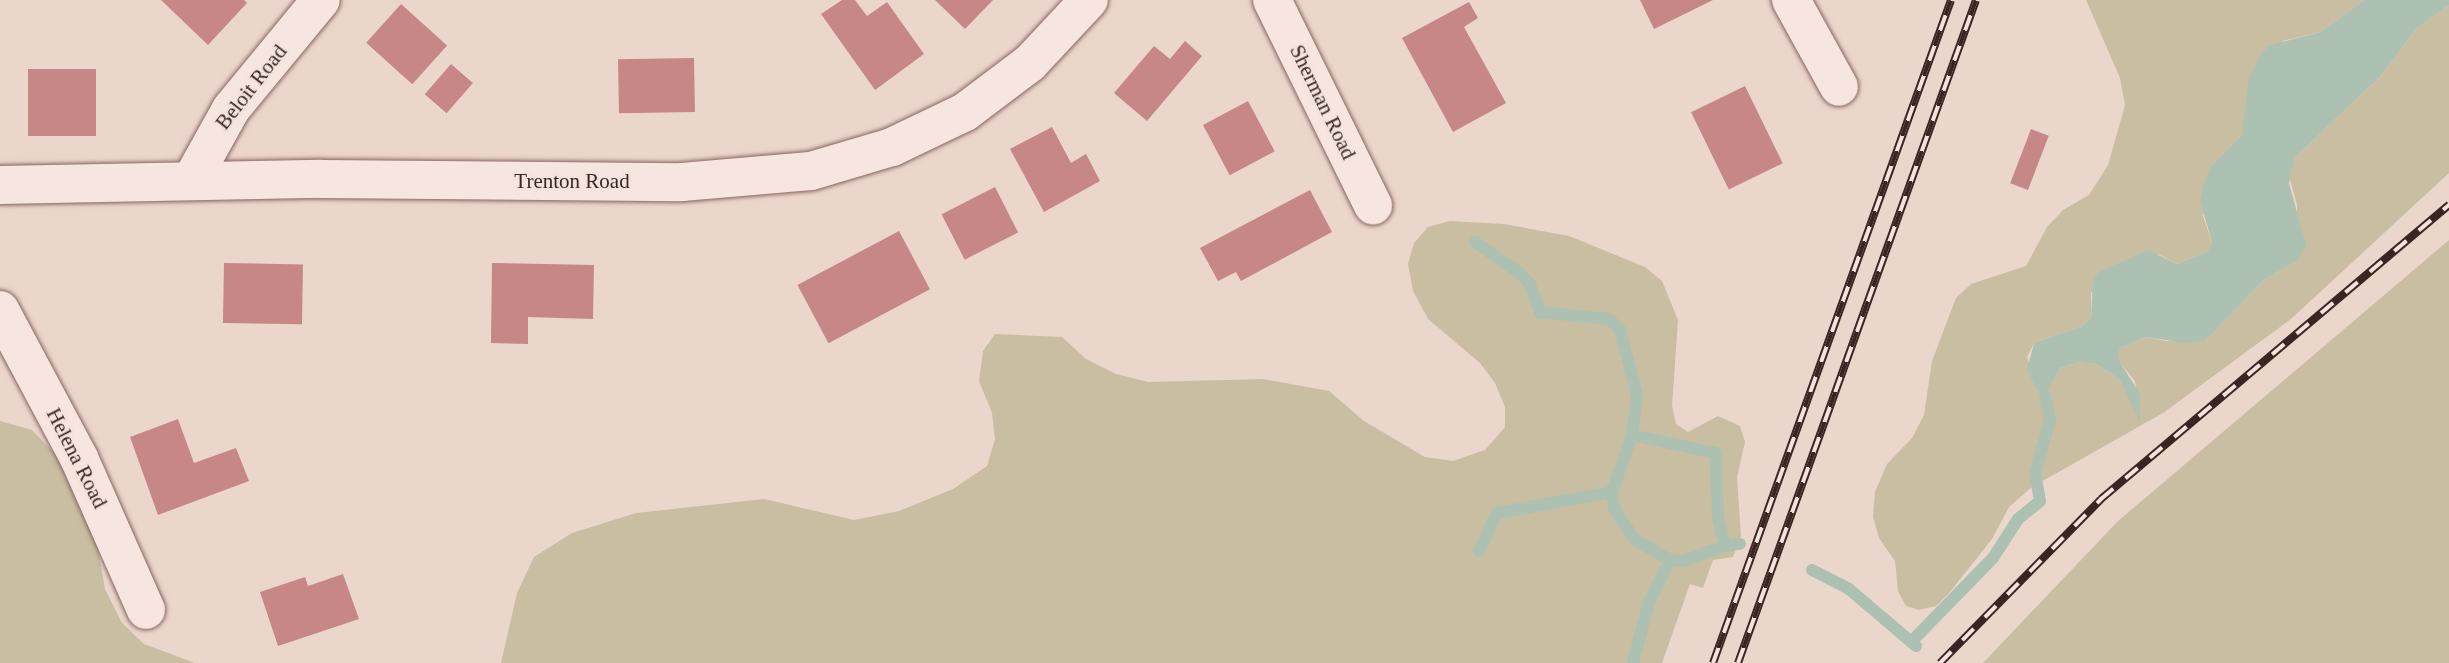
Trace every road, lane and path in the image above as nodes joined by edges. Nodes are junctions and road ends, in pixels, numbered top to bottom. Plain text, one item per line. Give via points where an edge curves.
1 (321, 0) edge
2 (1089, 0) edge
3 (1272, 0) edge
4 (1791, 0) edge
5 (1839, 88) dead end
6 (191, 181) junction
7 (0, 185) edge
8 (1373, 205) dead end
9 (0, 310) edge
10 (146, 610) dead end

1 - 6 street, Beloit Road via 231,109
2 - 6 street, Trenton Road via 1030,63 965,112 892,147 811,171 693,182
3 - 8 street, Sherman Road
4 - 5 street
6 - 7 street, Trenton Road
9 - 10 street, Helena Road via 85,470

